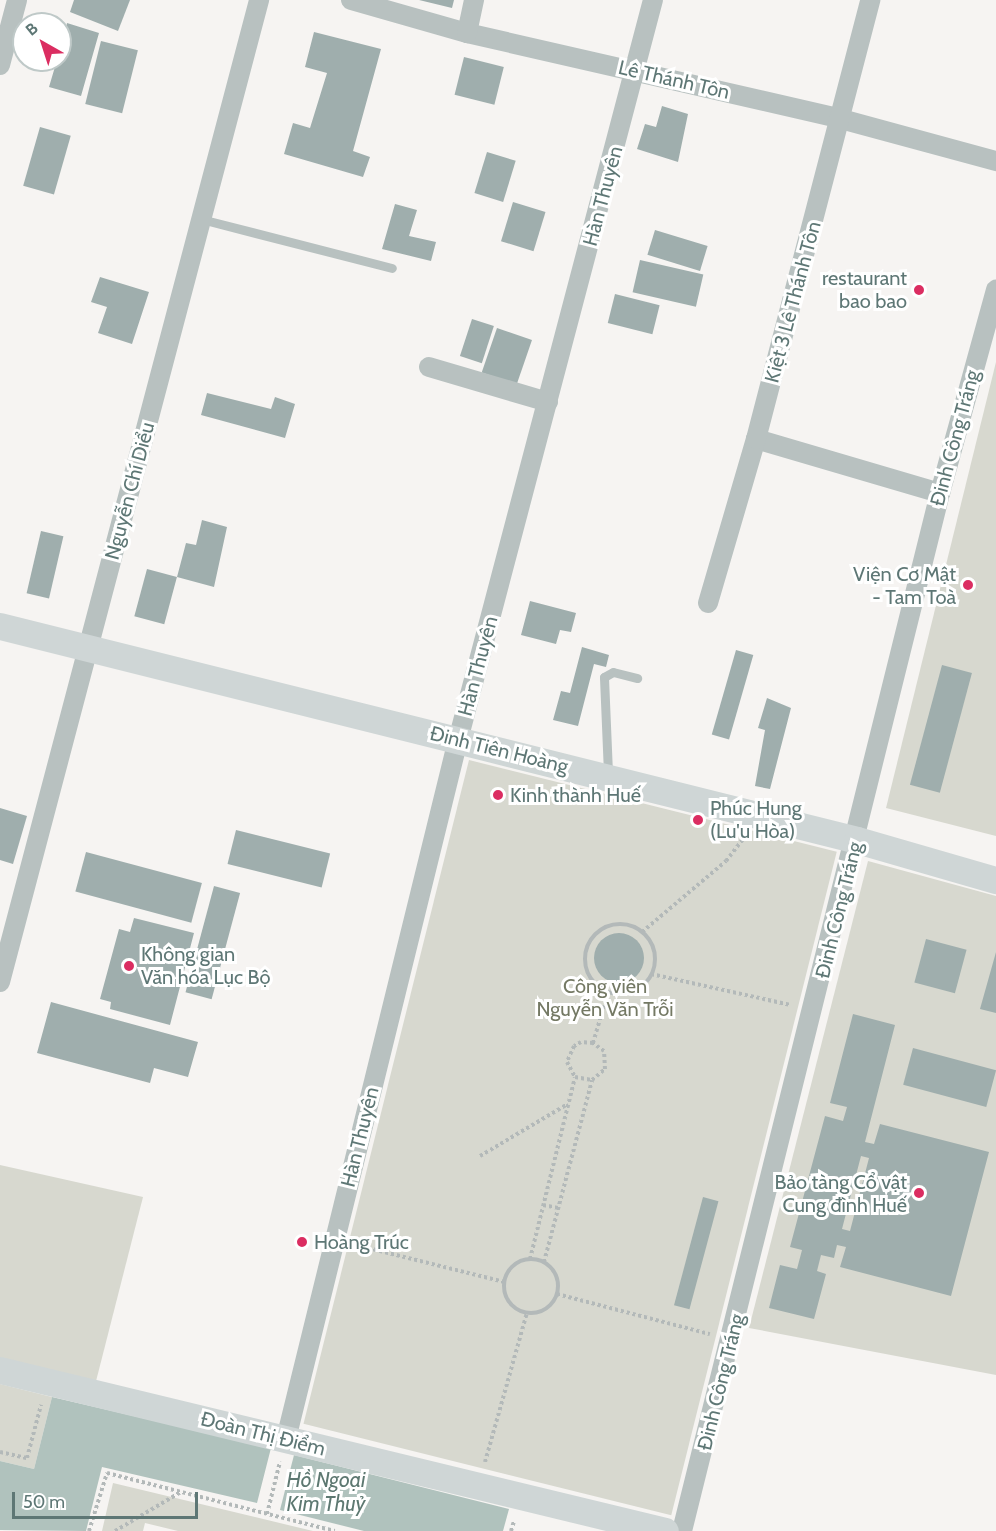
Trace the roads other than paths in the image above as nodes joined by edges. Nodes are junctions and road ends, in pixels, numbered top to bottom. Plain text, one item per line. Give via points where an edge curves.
1 (17, 0) edge
2 (259, 0) edge
3 (351, 0) edge
4 (474, 0) edge
5 (653, 0) edge
6 (870, 0) edge
7 (466, 33) junction
8 (0, 64) edge
9 (635, 72) junction
10 (842, 118) junction
11 (996, 161) edge
12 (201, 219) junction
13 (392, 268) dead end
14 (996, 290) edge
15 (429, 367) dead end
16 (548, 402) junction
17 (756, 439) junction
18 (940, 493) junction
19 (708, 603) dead end
20 (0, 626) edge
21 (89, 648) junction
22 (638, 678) dead end
23 (458, 740) junction
24 (608, 778) junction
25 (856, 840) junction
26 (996, 880) edge
27 (0, 982) edge
28 (0, 1370) edge
29 (286, 1439) junction
30 (665, 1531) edge
31 (682, 1531) edge

1 - 8 street
2 - 12 street, Nguyễn Chí Diểu
3 - 7 street, Lê Thánh Tôn
4 - 7 street
5 - 9 street, Hàn Thuyên
6 - 10 street, Kiệt 3 Lê Thánh Tôn
7 - 9 street, Lê Thánh Tôn
9 - 10 street, Lê Thánh Tôn
9 - 16 street, Hàn Thuyên
10 - 11 street, Lê Thánh Tôn
10 - 17 street, Kiệt 3 Lê Thánh Tôn
12 - 13 lane
12 - 21 street, Nguyễn Chí Diểu
14 - 18 street, Đinh Công Tráng
15 - 16 street
16 - 23 street, Hàn Thuyên
17 - 18 street
17 - 19 street, Kiệt 3 Lê Thánh Tôn
18 - 25 street, Đinh Công Tráng
20 - 21 main road, Đinh Tiên Hoàng
21 - 23 main road, Đinh Tiên Hoàng
21 - 27 street, Nguyễn Chí Diểu
22 - 24 lane via 613,672 604,677
23 - 24 main road, Đinh Tiên Hoàng
23 - 29 street, Hàn Thuyên
24 - 25 main road, Đinh Tiên Hoàng
25 - 26 main road, Đinh Tiên Hoàng
25 - 31 street, Đinh Công Tráng
28 - 29 main road, Đoàn Thị Điểm
29 - 30 main road, Đoàn Thị Điểm

